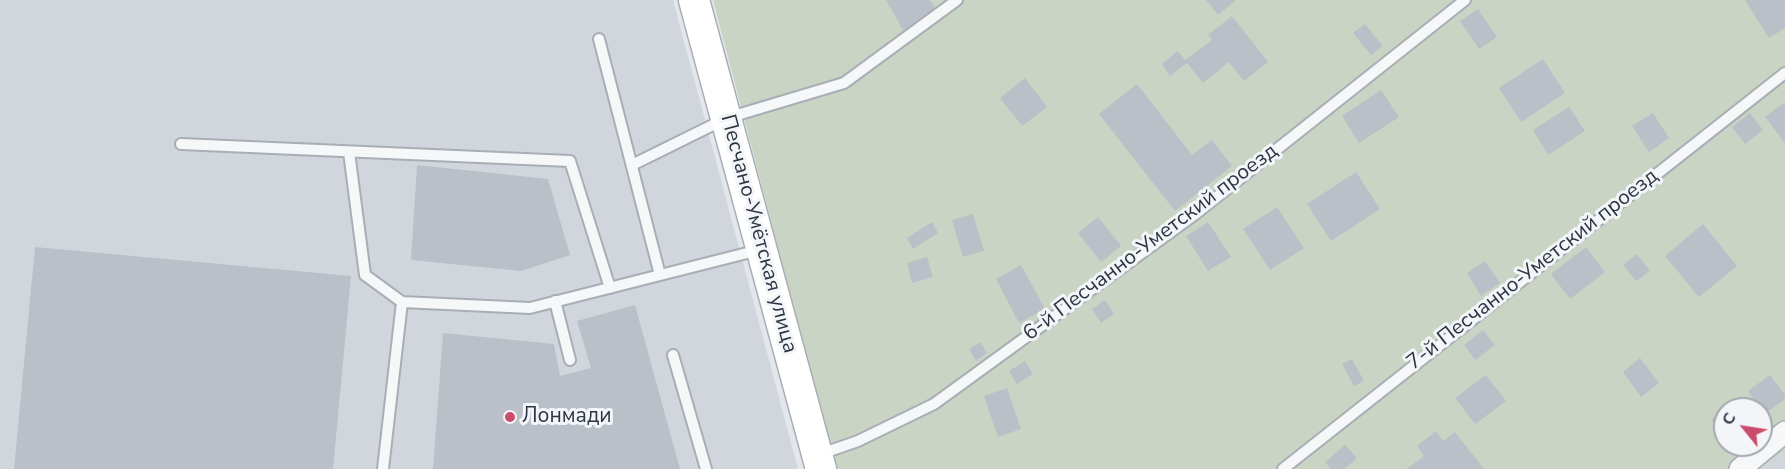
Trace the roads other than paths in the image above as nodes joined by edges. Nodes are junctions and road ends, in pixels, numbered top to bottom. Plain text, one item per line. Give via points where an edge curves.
1 (694, 0) edge
2 (957, 0) edge
3 (1465, 0) edge
4 (599, 39) dead end
5 (1785, 73) edge
6 (727, 118) junction
7 (181, 144) dead end
8 (349, 152) junction
9 (632, 165) junction
10 (762, 249) junction
11 (660, 275) junction
12 (610, 288) junction
13 (555, 301) junction
14 (402, 302) junction
15 (673, 355) dead end
16 (570, 360) dead end
17 (1785, 432) edge
18 (819, 462) edge
19 (383, 469) edge
20 (706, 469) edge
21 (1282, 469) edge
22 (1740, 469) edge

1 - 6 main road, Песчано-Умётская улица
2 - 6 lane via 844,83
3 - 18 lane, 6-й Песчанно-Уметский проезд via 1194,214 934,404
4 - 9 lane
5 - 21 lane, 7-й Песчанно-Уметский проезд
6 - 9 lane
6 - 10 main road, Песчано-Умётская улица
7 - 8 lane
8 - 12 lane via 570,161
8 - 14 lane via 365,275
9 - 11 lane
10 - 11 lane
10 - 18 main road, Песчано-Умётская улица
11 - 12 lane
12 - 13 lane
13 - 14 lane via 530,308
13 - 16 lane
14 - 19 lane
15 - 20 lane
17 - 22 street

